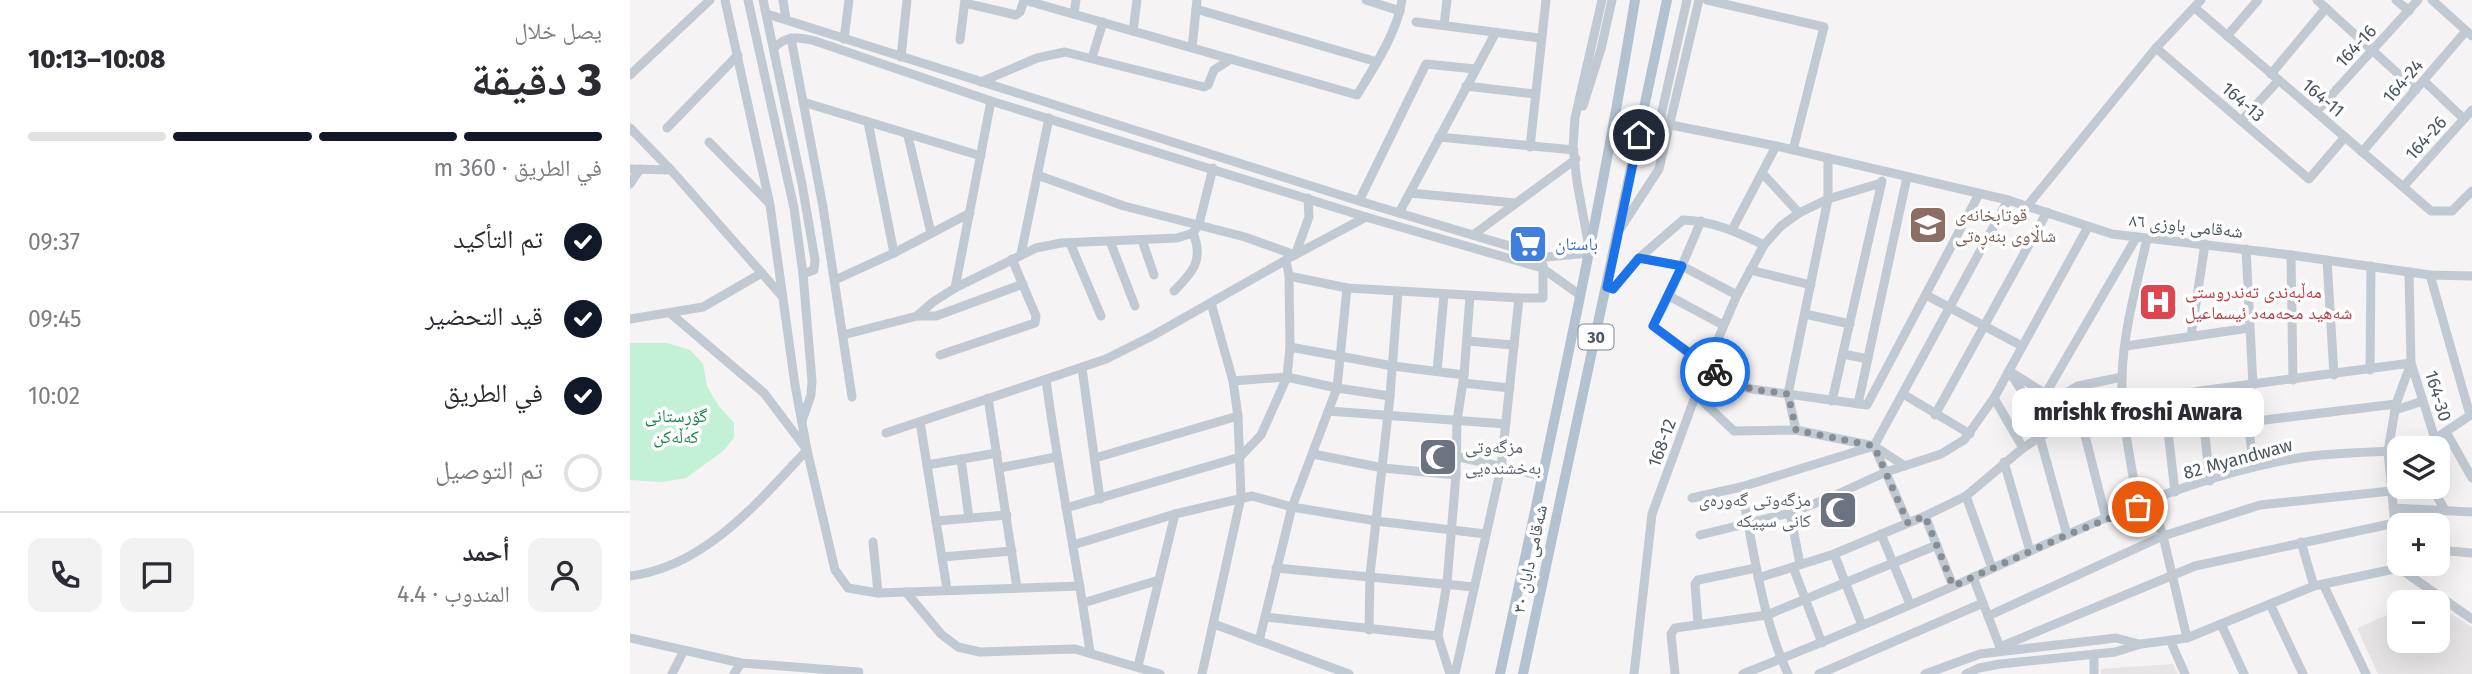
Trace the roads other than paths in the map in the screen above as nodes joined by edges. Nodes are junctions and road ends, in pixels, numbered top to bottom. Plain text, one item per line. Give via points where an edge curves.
1 (710, 0) edge
2 (725, 0) edge
3 (748, 0) edge
4 (763, 0) edge
5 (783, 0) edge
6 (849, 0) edge
7 (907, 0) edge
8 (1076, 0) edge
9 (1137, 0) edge
10 (1366, 0) edge
11 (1402, 0) edge
12 (1447, 0) edge
13 (1546, 0) edge
14 (1602, 0) edge
15 (1612, 0) edge
16 (1635, 0) edge
17 (1667, 0) edge
18 (1687, 0) edge
19 (1699, 0) edge
20 (1707, 0) edge
21 (2317, 0) edge
22 (2396, 0) edge
23 (2418, 0) edge
24 (2432, 0) edge
25 (965, 1) edge
26 (2254, 1) edge
27 (2198, 4) edge
28 (1196, 5) edge
29 (2326, 8) junction
30 (1401, 11) junction
31 (2409, 11) junction
32 (767, 14) junction
33 (1074, 14) junction
34 (786, 19) junction
35 (1103, 22) junction
36 (1416, 22) dead end
37 (1444, 25) junction
38 (1133, 31) junction
39 (1496, 32) junction
40 (2469, 33) edge
41 (2227, 36) junction
42 (791, 38) junction
43 (1540, 38) junction
44 (844, 39) junction
45 (960, 40) dead end
46 (774, 48) junction
47 (873, 48) junction
48 (1192, 48) junction
49 (2156, 48) junction
50 (2373, 51) junction
51 (738, 55) junction
52 (901, 57) junction
53 (1092, 58) junction
54 (1231, 59) junction
55 (870, 60) junction
56 (1377, 62) junction
57 (1475, 69) junction
58 (630, 75) edge
59 (2275, 77) junction
60 (2424, 81) junction
61 (981, 82) junction
62 (1466, 86) junction
63 (2416, 90) junction
64 (1535, 94) junction
65 (991, 100) junction
66 (803, 102) junction
67 (2472, 110) edge
68 (2316, 113) junction
69 (1049, 118) junction
70 (2464, 119) junction
71 (2241, 121) junction
72 (868, 122) junction
73 (1671, 125) junction
74 (1123, 127) junction
75 (630, 128) edge
76 (667, 128) dead end
77 (908, 136) junction
78 (1574, 136) junction
79 (1439, 137) junction
80 (2345, 137) junction
81 (1120, 139) junction
82 (709, 142) dead end
83 (1776, 146) junction
84 (1530, 147) junction
85 (1793, 150) junction
86 (2362, 152) junction
87 (1575, 154) junction
88 (981, 156) junction
89 (1828, 158) junction
90 (1213, 168) junction
91 (635, 169) edge
92 (1659, 169) junction
93 (671, 170) junction
94 (1884, 172) junction
95 (1763, 174) junction
96 (1037, 175) junction
97 (1907, 177) junction
98 (1881, 183) junction
99 (630, 184) edge
100 (2403, 187) junction
101 (2472, 191) edge
102 (1410, 192) junction
103 (1979, 194) junction
104 (1308, 198) junction
105 (1828, 199) junction
106 (2008, 200) junction
107 (1359, 201) junction
108 (1515, 203) junction
109 (770, 205) junction
110 (2028, 205) junction
111 (2047, 212) junction
112 (970, 213) junction
113 (1399, 213) junction
114 (1800, 213) junction
115 (1366, 216) junction
116 (1701, 221) junction
117 (1199, 224) junction
118 (2088, 227) junction
119 (1619, 230) junction
120 (1732, 230) junction
121 (931, 233) junction
122 (1193, 233) junction
123 (1474, 235) junction
124 (2136, 238) junction
125 (2147, 239) junction
126 (1142, 240) junction
127 (1110, 241) junction
128 (1070, 243) junction
129 (2204, 244) junction
130 (1764, 245) junction
131 (2246, 249) junction
132 (894, 253) junction
133 (1590, 253) junction
134 (1295, 255) junction
135 (2291, 255) junction
136 (1017, 256) junction
137 (1546, 257) junction
138 (1639, 258) junction
139 (1286, 260) junction
140 (2327, 260) junction
141 (1682, 266) junction
142 (2371, 266) junction
143 (1542, 268) junction
144 (1750, 270) junction
145 (2409, 272) junction
146 (762, 273) junction
147 (803, 274) junction
148 (1154, 275) dead end
149 (2430, 275) junction
150 (2472, 275) edge
151 (1289, 276) junction
152 (835, 280) junction
153 (1023, 284) junction
154 (1811, 285) junction
155 (1607, 287) junction
156 (955, 288) junction
157 (1347, 288) junction
158 (1174, 291) dead end
159 (1398, 292) junction
160 (781, 295) junction
161 (1444, 295) junction
162 (1580, 295) junction
163 (1737, 295) junction
164 (1926, 295) junction
165 (1471, 296) junction
166 (1669, 296) junction
167 (1519, 298) junction
168 (1211, 303) junction
169 (928, 305) junction
170 (1135, 306) dead end
171 (1950, 308) junction
172 (670, 313) junction
173 (1805, 314) junction
174 (917, 316) junction
175 (1101, 316) dead end
176 (932, 317) junction
177 (630, 319) edge
178 (1850, 324) junction
179 (1723, 326) junction
180 (1984, 326) junction
181 (2249, 328) junction
182 (843, 335) junction
183 (2191, 336) junction
184 (1467, 341) junction
185 (1514, 345) junction
186 (2022, 346) junction
187 (2126, 346) junction
188 (1290, 347) junction
189 (1843, 354) junction
190 (940, 355) dead end
191 (1340, 357) junction
192 (1868, 359) junction
193 (2411, 363) junction
194 (1393, 366) junction
195 (1706, 367) junction
196 (1082, 368) junction
197 (2370, 370) junction
198 (1437, 371) junction
199 (2009, 371) junction
200 (2334, 375) junction
201 (1287, 377) junction
202 (2122, 377) junction
203 (1464, 379) junction
204 (1046, 380) junction
205 (2293, 380) junction
206 (1233, 381) junction
207 (2253, 385) junction
208 (2243, 387) junction
209 (1337, 388) junction
210 (1510, 388) junction
211 (2200, 391) junction
212 (1788, 394) junction
213 (1903, 394) junction
214 (1696, 395) junction
215 (1391, 396) junction
216 (2050, 396) junction
217 (852, 397) dead end
218 (2164, 397) junction
219 (988, 398) junction
220 (1994, 398) junction
221 (1832, 401) junction
222 (2423, 401) junction
223 (1858, 404) junction
224 (2123, 404) junction
225 (1557, 405) junction
226 (2395, 407) junction
227 (1580, 410) junction
228 (1328, 411) junction
229 (2035, 412) junction
230 (1388, 414) junction
231 (2471, 414) edge
232 (1935, 415) junction
233 (1238, 416) junction
234 (2080, 416) junction
235 (802, 421) junction
236 (1457, 421) junction
237 (920, 422) junction
238 (2248, 422) junction
239 (1506, 424) junction
240 (1796, 430) junction
241 (1551, 432) junction
242 (2446, 432) junction
243 (886, 433) dead end
244 (1970, 435) junction
245 (2044, 435) junction
246 (2390, 436) edge
247 (2434, 436) edge
248 (2440, 436) edge
249 (1574, 440) junction
250 (1874, 446) junction
251 (2023, 447) junction
252 (807, 450) junction
253 (2387, 451) edge
254 (997, 453) junction
255 (1313, 454) junction
256 (1455, 456) junction
257 (1056, 457) junction
258 (1240, 457) junction
259 (1095, 458) junction
260 (961, 459) junction
261 (2004, 462) junction
262 (927, 464) junction
263 (1905, 466) junction
264 (999, 467) junction
265 (2254, 467) junction
266 (1383, 468) junction
267 (1501, 468) junction
268 (1886, 472) junction
269 (1456, 475) junction
270 (1542, 476) junction
271 (2472, 478) edge
272 (2210, 481) junction
273 (1741, 487) junction
274 (2387, 491) edge
275 (2175, 492) junction
276 (1966, 496) junction
277 (1241, 497) junction
278 (1692, 498) dead end
279 (1100, 499) junction
280 (2392, 499) edge
281 (2439, 499) edge
282 (2151, 501) junction
283 (1293, 507) junction
284 (2138, 507) junction
285 (1066, 508) junction
286 (2393, 508) junction
287 (2445, 510) junction
288 (2472, 512) edge
289 (1790, 513) junction
290 (2394, 513) edge
291 (1175, 514) junction
292 (1007, 515) junction
293 (1925, 516) junction
294 (969, 518) junction
295 (2106, 518) junction
296 (936, 521) junction
297 (1376, 521) junction
298 (1908, 523) junction
299 (1749, 524) junction
300 (2387, 525) edge
301 (1452, 529) junction
302 (1486, 534) junction
303 (1881, 534) junction
304 (1700, 535) dead end
305 (2067, 535) junction
306 (2162, 536) junction
307 (873, 542) dead end
308 (2301, 542) junction
309 (1073, 545) junction
310 (1937, 545) junction
311 (1012, 551) junction
312 (2030, 551) junction
313 (2450, 551) edge
314 (2472, 553) edge
315 (1834, 554) junction
316 (942, 557) junction
317 (1893, 563) junction
318 (1797, 565) junction
319 (1276, 568) junction
320 (1992, 568) junction
321 (2387, 571) edge
322 (1757, 573) junction
323 (1370, 575) junction
324 (630, 576) edge
325 (2172, 576) junction
326 (2410, 576) edge
327 (1973, 577) junction
328 (1159, 580) junction
329 (1447, 583) junction
330 (1845, 583) junction
331 (2318, 585) junction
332 (1080, 586) junction
333 (1953, 586) junction
334 (1474, 587) junction
335 (1017, 588) junction
336 (947, 589) junction
337 (906, 592) junction
338 (878, 593) junction
339 (1805, 599) junction
340 (1083, 603) junction
341 (1983, 603) junction
342 (1910, 604) junction
343 (2270, 604) junction
344 (1767, 615) junction
345 (1988, 616) junction
346 (1266, 617) junction
347 (2472, 620) edge
348 (1214, 624) junction
349 (1698, 624) junction
350 (2221, 624) junction
351 (1862, 625) junction
352 (1369, 630) junction
353 (1438, 636) junction
354 (630, 638) edge
355 (2187, 638) junction
356 (2170, 640) junction
357 (1259, 641) junction
358 (1822, 643) junction
359 (2141, 644) junction
360 (2001, 649) junction
361 (683, 652) junction
362 (1090, 652) junction
363 (2094, 654) junction
364 (1969, 657) junction
365 (1781, 659) junction
366 (741, 663) junction
367 (1138, 666) junction
368 (1994, 669) edge
369 (859, 672) edge
370 (1970, 672) edge
371 (672, 674) edge
372 (734, 674) edge
373 (1160, 674) edge
374 (1202, 674) edge
375 (1349, 674) edge
376 (1452, 674) edge
377 (1500, 674) edge
378 (1523, 674) edge
379 (1634, 674) edge
380 (1675, 674) edge
381 (1743, 674) edge
382 (1788, 674) edge
383 (1819, 674) edge
384 (1926, 674) edge
385 (2094, 674) edge
386 (2185, 674) edge
387 (2244, 674) edge
388 (2303, 674) edge
389 (2365, 674) edge

1 - 58 street
2 - 51 street
3 - 147 street via 794,208
4 - 32 street
5 - 34 street
6 - 44 street
7 - 52 street
8 - 33 street
9 - 38 street
10 - 30 street
11 - 30 street
12 - 37 street
13 - 43 street
14 - 78 street
15 - 78 street
16 - 133 main road, شەقامی دابان ٣٠ / 30
17 - 119 main road, شەقامی دابان ٣٠ / 30
18 - 92 street via 1662,111
19 - 73 street
20 - 85 street via 1824,27
21 - 29 street
22 - 31 street
23 - 31 street, 164-16
24 - 40 street
25 - 33 street via 1016,15 1024,0
25 - 45 street
26 - 41 street
27 - 41 street, 164-11
27 - 49 street
28 - 48 street
28 - 56 street
29 - 50 street
29 - 59 street
30 - 56 street
31 - 50 street, 164-16
32 - 34 street
32 - 46 street
33 - 35 street
34 - 44 street
35 - 38 street
35 - 53 street
36 - 37 street
37 - 39 street
38 - 48 street
39 - 43 street
39 - 57 street
40 - 60 street, 164-24
41 - 59 street, 164-11
42 - 46 street
42 - 55 street
42 - 66 street
43 - 64 street
44 - 47 street
46 - 147 street via 815,260 814,270
47 - 52 street
47 - 55 street
48 - 54 street
49 - 71 street, 164-13
49 - 110 street
50 - 63 street
50 - 68 street, 164-16
51 - 76 street
51 - 109 street
52 - 61 street
53 - 54 street via 1204,87 1214,71
53 - 61 street via 1054,53
54 - 56 street via 1357,95
55 - 65 street
57 - 62 street
57 - 107 street via 1426,64
59 - 68 street, 164-11
59 - 71 street
60 - 63 street, 164-24
60 - 70 street
61 - 74 street
62 - 64 street
62 - 79 street
63 - 86 street, 164-24
64 - 84 street
65 - 69 street
65 - 88 street
66 - 72 street
66 - 152 street
67 - 70 street, 164-26
68 - 80 street, 164-11
69 - 81 street
69 - 96 street
70 - 100 street, 164-26
71 - 80 street, 164-13 via 2309,179
72 - 77 street
72 - 132 street
73 - 83 street, شەقامی باوزی ٨٦
73 - 92 street
74 - 81 street
74 - 107 street
75 - 93 street
77 - 88 street
77 - 121 street
78 - 87 street
79 - 84 street
79 - 102 street
80 - 86 street, 164-11
81 - 90 street
82 - 109 street
83 - 85 street, شەقامی باوزی ٨٦
83 - 95 street
84 - 87 street
85 - 89 street, شەقامی باوزی ٨٦
86 - 100 street, 164-11
87 - 108 street
87 - 133 street
88 - 112 street
89 - 94 street, شەقامی باوزی ٨٦
89 - 105 street
90 - 104 street
90 - 117 street
91 - 93 street
91 - 99 street
92 - 119 street
93 - 146 street
94 - 97 street, شەقامی باوزی ٨٦
94 - 98 street
95 - 114 street
95 - 120 street
96 - 117 street via 1124,206
96 - 136 street
97 - 103 street, شەقامی باوزی ٨٦
97 - 192 street
98 - 105 street, 168-12
98 - 178 street
100 - 101 street, 164-11 via 2431,211 2452,211
102 - 108 street
102 - 113 street
103 - 106 street, شەقامی باوزی ٨٦
103 - 164 street
104 - 115 street
104 - 134 street via 1309,217
105 - 114 street, 168-12
105 - 154 street
106 - 110 street, شەقامی باوزی ٨٦
106 - 171 street
107 - 113 street
108 - 123 street
109 - 160 street
110 - 111 street, شەقامی باوزی ٨٦
111 - 118 street, شەقامی باوزی ٨٦
111 - 180 street
112 - 121 street
112 - 156 street
113 - 123 street
114 - 130 street, 168-12
115 - 134 street
115 - 143 street
116 - 120 street
116 - 138 street via 1683,220
116 - 141 street
117 - 122 street
117 - 134 street
118 - 124 street, شەقامی باوزی ٨٦
118 - 186 street
119 - 155 main road, شەقامی دابان ٣٠ / 30
120 - 130 street
121 - 132 street
122 - 126 street
122 - 158 street via 1197,259 1191,275
123 - 137 street
124 - 125 street, شەقامی باوزی ٨٦
124 - 216 street
125 - 129 street, شەقامی باوزی ٨٦
125 - 187 street
126 - 127 street
126 - 148 street
127 - 128 street
127 - 170 street
128 - 136 street
128 - 175 street
129 - 131 street, شەقامی باوزی ٨٦
129 - 183 street
130 - 144 street, 168-12
131 - 135 street, شەقامی باوزی ٨٦
131 - 181 street
132 - 152 street
133 - 137 street
133 - 162 main road, شەقامی دابان ٣٠ / 30
134 - 139 street
135 - 140 street, شەقامی باوزی ٨٦
135 - 205 street
136 - 153 street
136 - 156 street
137 - 143 street
138 - 141 street
138 - 155 street via 1613,289
139 - 151 street
139 - 168 street
140 - 142 street, شەقامی باوزی ٨٦
140 - 200 street
141 - 163 street
141 - 166 street
142 - 145 street, شەقامی باوزی ٨٦
142 - 197 street
143 - 162 street
143 - 167 street via 1543,298
144 - 154 street
144 - 163 street, 168-12
145 - 149 street, شەقامی باوزی ٨٦
145 - 193 street
146 - 160 street
146 - 172 street via 703,307
147 - 235 street via 812,381
149 - 150 street, شەقامی باوزی ٨٦
149 - 231 street
151 - 157 street
151 - 188 street
152 - 182 street
153 - 176 street
153 - 190 street via 1037,316 1034,324
154 - 173 street
155 - 227 main road, شەقامی دابان ٣٠ / 30
156 - 169 street
157 - 159 street
157 - 191 street
159 - 161 street
159 - 194 street
160 - 235 street
161 - 165 street
161 - 198 street
162 - 225 main road, شەقامی دابان ٣٠ / 30
163 - 179 street, 168-12
164 - 171 street
164 - 223 street via 1867,405
165 - 167 street
165 - 184 street
166 - 179 street
166 - 195 street via 1653,326
167 - 185 street
168 - 196 street
168 - 206 street
169 - 174 street
169 - 176 street
171 - 180 street
171 - 213 street
172 - 177 street
172 - 252 street via 764,393
173 - 178 street
173 - 212 street
174 - 176 street
174 - 182 street
178 - 189 street
179 - 195 street, 168-12
180 - 186 street
180 - 232 street
181 - 183 street
181 - 207 street
182 - 217 street
183 - 187 street
184 - 185 street
184 - 203 street
185 - 210 street
186 - 199 street
187 - 202 street
188 - 191 street
188 - 201 street
189 - 192 street
189 - 221 street
191 - 194 street
191 - 209 street
192 - 223 street
193 - 197 street
193 - 222 street, 164-30
193 - 226 street
194 - 198 street
194 - 215 street
195 - 212 street via 1751,389
195 - 214 street, 168-12
196 - 204 street
196 - 259 street
197 - 200 street
198 - 203 street
199 - 216 street
199 - 220 street
199 - 229 street
200 - 205 street
201 - 206 street
201 - 209 street
201 - 258 street via 1261,435
202 - 216 street
202 - 224 street
203 - 210 street
203 - 236 street
204 - 219 street
204 - 257 street
205 - 207 street
206 - 233 street
207 - 208 street
208 - 211 street
208 - 238 street
209 - 215 street
209 - 228 street
210 - 239 street
211 - 218 street
211 - 272 street
212 - 221 street
212 - 240 street
213 - 232 street
213 - 250 street
214 - 240 street via 1734,431
214 - 379 street, 168-12 via 1652,514
215 - 230 street
216 - 229 street
218 - 224 street
218 - 275 street
219 - 237 street
219 - 254 street
220 - 244 street
220 - 251 street
221 - 223 street
222 - 226 street
222 - 247 street, 164-30
224 - 234 street
224 - 284 street
225 - 227 main road via 1567,416
225 - 241 main road, شەقامی دابان ٣٠ / 30
226 - 238 street
226 - 246 street
227 - 249 main road, شەقامی دابان ٣٠ / 30
228 - 230 street
228 - 255 street
229 - 245 street
230 - 236 street
230 - 266 street
231 - 242 street
232 - 244 street
233 - 258 street
233 - 259 street
234 - 245 street
234 - 295 street
235 - 252 street
236 - 239 street
236 - 256 street
237 - 243 street
237 - 262 street
238 - 265 street
239 - 267 street
240 - 250 street
241 - 249 main road via 1567,429
241 - 270 main road, شەقامی دابان ٣٠ / 30
242 - 248 street
242 - 271 street
244 - 263 street via 1941,454
245 - 251 street
245 - 305 street
249 - 378 main road, شەقامی دابان ٣٠ / 30
250 - 263 street
250 - 268 street
250 - 273 street
251 - 261 street
252 - 324 street via 721,534 654,572
252 - 338 street via 835,570 848,588
253 - 265 street, 82 Myandwaw via 2305,457
254 - 260 street
254 - 264 street
255 - 266 street
255 - 283 street
256 - 267 street
256 - 269 street
257 - 264 street
257 - 285 street
258 - 277 street
258 - 279 street
259 - 279 street
260 - 262 street
260 - 294 street
261 - 276 street
261 - 312 street
262 - 296 street
263 - 268 street
264 - 292 street
265 - 272 street, 82 Myandwaw
266 - 269 street
266 - 297 street
267 - 270 street
267 - 302 street
268 - 289 street
268 - 298 street
269 - 301 street
270 - 377 main road, شەقامی دابان ٣٠ / 30
272 - 275 street, 82 Myandwaw
273 - 278 street
273 - 299 street
274 - 306 street via 2260,505
275 - 282 street, 82 Myandwaw
276 - 293 street
276 - 320 street
277 - 283 street
277 - 291 street
277 - 348 street
279 - 285 street
280 - 286 street
281 - 287 street
282 - 284 street, 82 Myandwaw
282 - 306 street
283 - 297 street
283 - 319 street
284 - 295 street, 82 Myandwaw
285 - 309 street
286 - 287 street
286 - 290 street
287 - 288 street
289 - 299 street
289 - 318 street
291 - 309 street
291 - 328 street
292 - 294 street
292 - 311 street
293 - 298 street
293 - 310 street
294 - 296 street
295 - 305 street, 82 Myandwaw
296 - 316 street
297 - 301 street
297 - 323 street
298 - 303 street
299 - 304 street
299 - 322 street
300 - 308 street
301 - 302 street
301 - 329 street
302 - 334 street
303 - 315 street
303 - 317 street
305 - 312 street, 82 Myandwaw
306 - 325 street
306 - 345 street
307 - 338 street
308 - 325 street via 2195,566
308 - 331 street
309 - 332 street
310 - 317 street
310 - 333 street
311 - 316 street
311 - 335 street
312 - 320 street, 82 Myandwaw
313 - 314 street
315 - 318 street
315 - 330 street
316 - 336 street
317 - 330 street
317 - 342 street
318 - 322 street
318 - 339 street
319 - 323 street
319 - 346 street
320 - 327 street, 82 Myandwaw
321 - 331 street
322 - 344 street
322 - 349 street via 1698,580
323 - 329 street
323 - 352 street
325 - 355 street
325 - 360 street
326 - 347 street
327 - 333 street, 82 Myandwaw
327 - 341 street
328 - 340 street
328 - 367 street
329 - 334 street
329 - 353 street
330 - 339 street
330 - 351 street
331 - 343 street
331 - 389 street
332 - 335 street
332 - 340 street
333 - 342 street, 82 Myandwaw
334 - 376 street
335 - 336 street
336 - 337 street
337 - 338 street
337 - 362 street via 958,647 980,652
339 - 344 street
339 - 358 street
340 - 362 street
341 - 345 street
341 - 383 street
342 - 351 street, 82 Myandwaw
343 - 350 street
343 - 388 street
344 - 349 street
344 - 365 street
345 - 360 street
346 - 352 street
346 - 357 street
348 - 357 street
348 - 374 street
349 - 380 street via 1672,631
350 - 355 street
350 - 387 street
351 - 358 street, 82 Myandwaw
352 - 353 street
353 - 376 street
354 - 361 street
355 - 356 street
356 - 359 street
356 - 386 street
357 - 375 street
358 - 365 street, 82 Myandwaw
359 - 360 street via 2116,638
359 - 363 street
360 - 364 street
361 - 366 street
361 - 371 street
362 - 367 street
363 - 368 street
363 - 385 street
364 - 370 street
364 - 384 street
365 - 381 street, 82 Myandwaw
365 - 382 street
366 - 369 street
366 - 372 street
367 - 373 street
368 - 370 street

